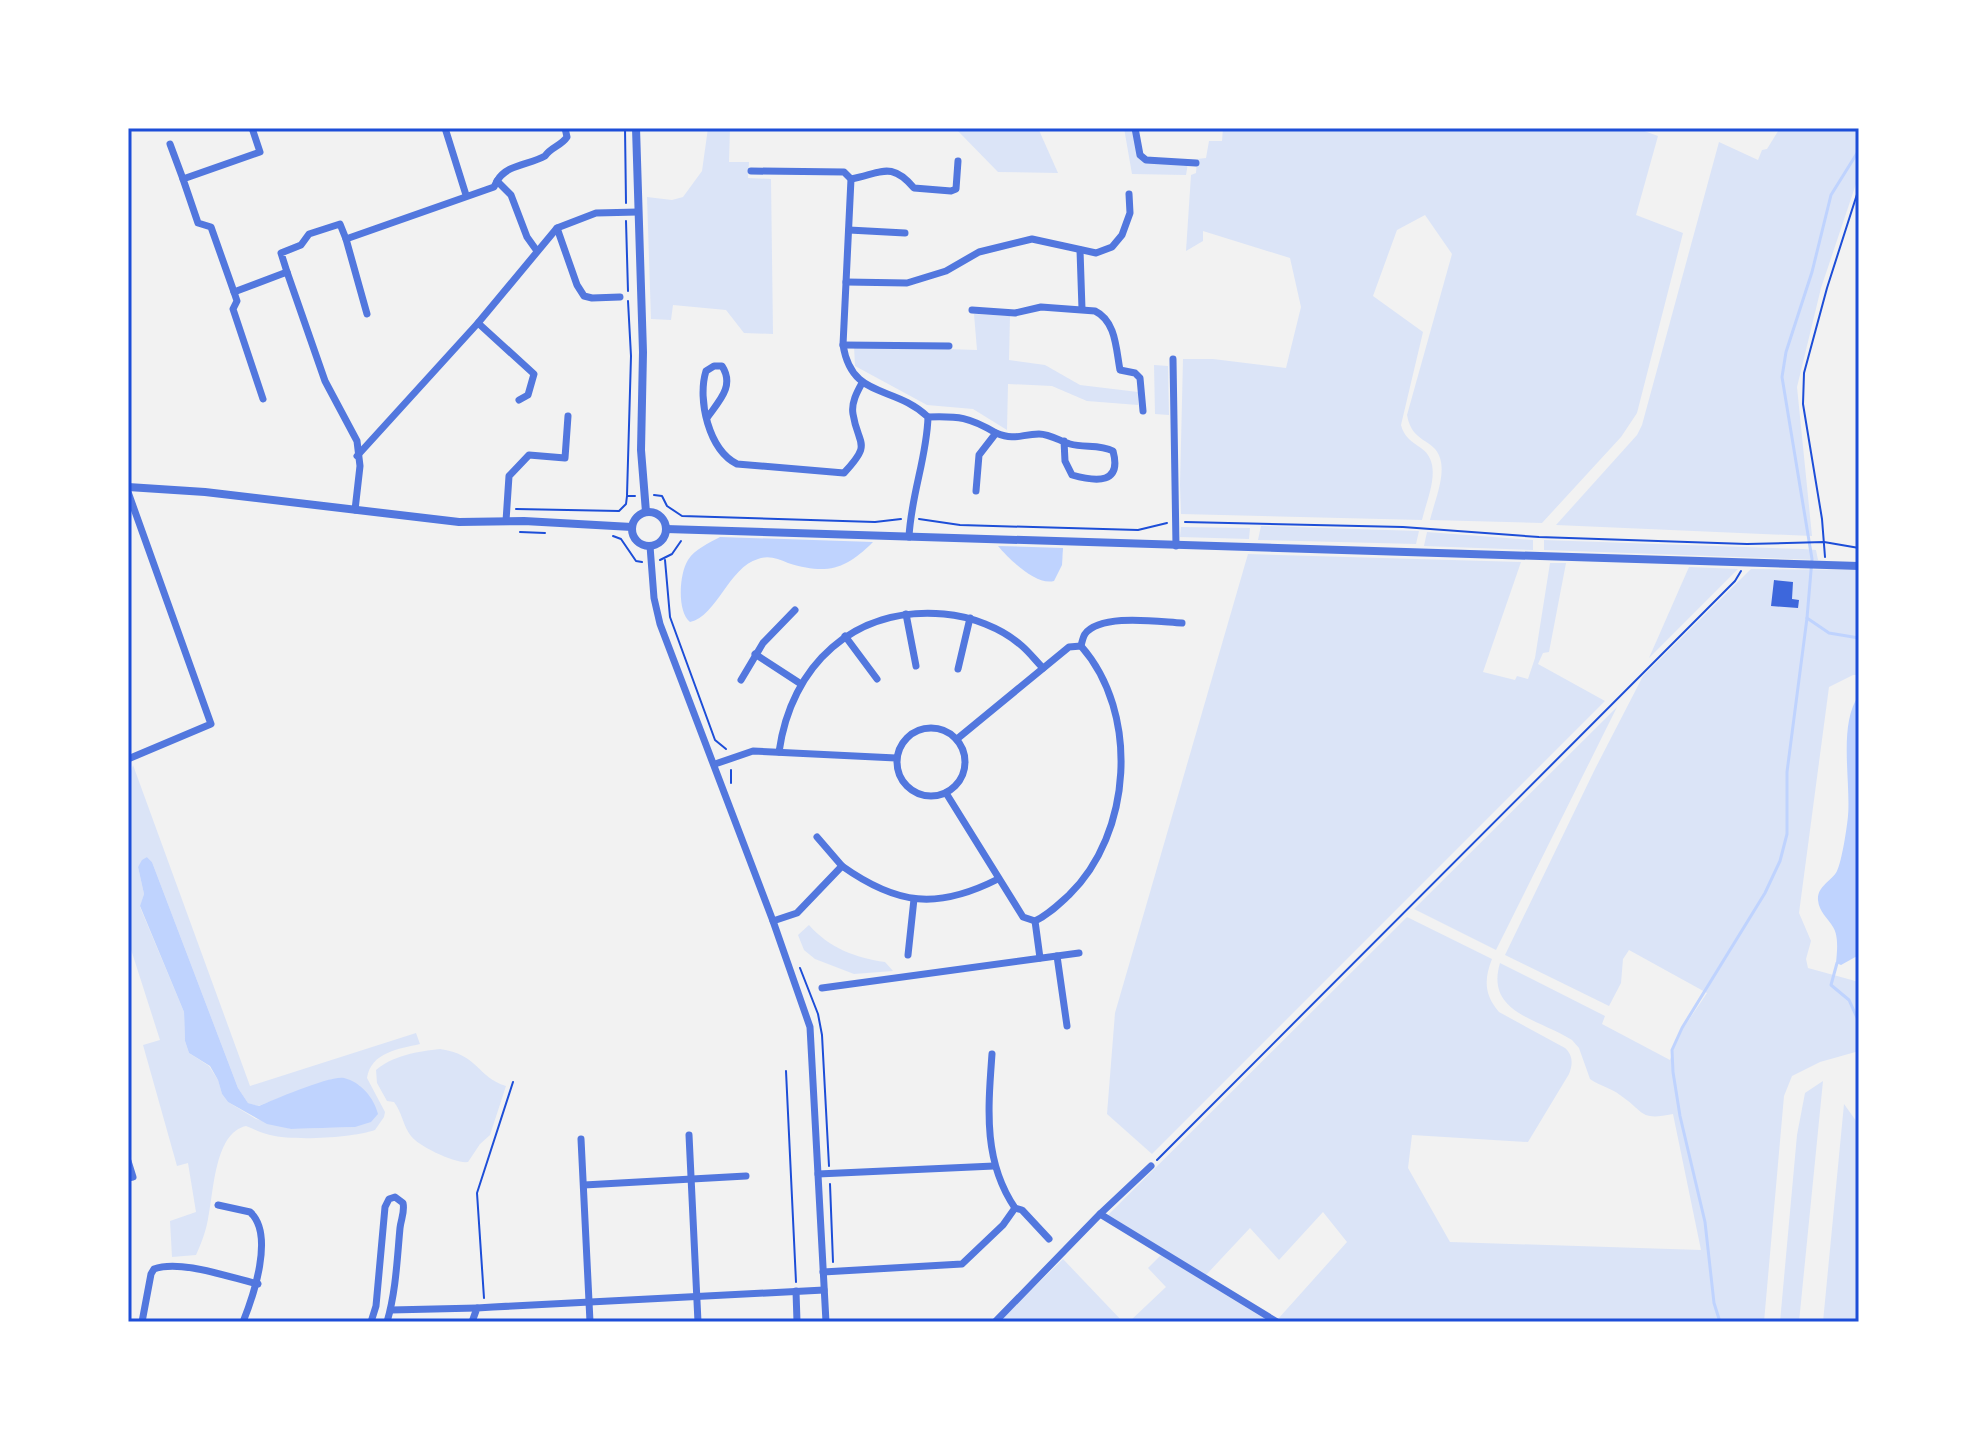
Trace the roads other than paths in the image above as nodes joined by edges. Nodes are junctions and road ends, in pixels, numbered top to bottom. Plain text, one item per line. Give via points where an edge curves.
1 (252, 128) edge
2 (445, 128) edge
3 (636, 128) edge
4 (1135, 128) edge
5 (565, 130) edge
6 (170, 144) dead end
7 (958, 161) dead end
8 (1196, 163) dead end
9 (751, 171) dead end
10 (183, 179) junction
11 (851, 179) junction
12 (497, 181) junction
13 (1129, 194) dead end
14 (466, 195) junction
15 (638, 212) junction
16 (557, 228) junction
17 (849, 230) junction
18 (905, 233) dead end
19 (346, 239) junction
20 (1080, 250) junction
21 (537, 251) junction
22 (287, 272) junction
23 (846, 282) junction
24 (234, 292) junction
25 (620, 297) dead end
26 (1082, 309) junction
27 (972, 310) dead end
28 (367, 314) dead end
29 (478, 323) junction
30 (843, 345) junction
31 (949, 346) dead end
32 (1173, 359) dead end
33 (862, 383) junction
34 (263, 399) dead end
35 (519, 400) dead end
36 (1143, 411) dead end
37 (568, 416) dead end
38 (928, 417) junction
39 (707, 418) junction
40 (996, 433) junction
41 (1064, 441) junction
42 (357, 456) junction
43 (128, 490) edge
44 (976, 491) dead end
45 (355, 510) junction
46 (646, 512) junction
47 (506, 521) junction
48 (632, 527) junction
49 (666, 529) junction
50 (909, 537) junction
51 (650, 546) junction
52 (1176, 546) junction
53 (1859, 566) edge
54 (795, 610) dead end
55 (906, 614) junction
56 (970, 618) junction
57 (1182, 623) dead end
58 (845, 636) junction
59 (1081, 646) junction
60 (755, 654) junction
61 (916, 666) dead end
62 (1043, 668) junction
63 (958, 669) dead end
64 (877, 679) dead end
65 (741, 680) dead end
66 (801, 684) junction
67 (957, 739) junction
68 (779, 752) junction
69 (896, 758) junction
70 (128, 759) edge
71 (715, 764) junction
72 (946, 793) junction
73 (817, 837) dead end
74 (842, 866) junction
75 (998, 879) junction
76 (914, 899) junction
77 (773, 921) junction
78 (1035, 921) junction
79 (1079, 953) dead end
80 (908, 955) dead end
81 (1057, 956) junction
82 (1040, 958) junction
83 (822, 988) dead end
84 (1067, 1026) dead end
85 (992, 1054) dead end
86 (689, 1135) dead end
87 (581, 1139) dead end
88 (128, 1161) edge
89 (994, 1166) junction
90 (1151, 1166) road end
91 (818, 1174) junction
92 (746, 1176) dead end
93 (128, 1178) edge
94 (691, 1179) junction
95 (584, 1185) junction
96 (218, 1205) dead end
97 (1015, 1208) junction
98 (1100, 1214) junction
99 (1049, 1239) dead end
100 (823, 1272) junction
101 (258, 1284) junction
102 (824, 1290) junction
103 (796, 1291) junction
104 (696, 1295) junction
105 (588, 1301) junction
106 (481, 1308) junction
107 (391, 1310) junction
108 (142, 1322) edge
109 (243, 1322) edge
110 (371, 1322) edge
111 (387, 1322) edge
112 (472, 1322) edge
113 (590, 1322) edge
114 (698, 1322) edge
115 (797, 1322) edge
116 (826, 1322) edge
117 (995, 1322) edge
118 (1277, 1322) edge

1 - 10 street via 260,152
2 - 14 street
3 - 15 street
4 - 8 street via 1140,155 1146,160
5 - 12 street via 564,141 545,156 514,166
6 - 10 street
7 - 11 street via 956,189 951,191 914,188 893,170
9 - 11 street via 844,172
10 - 24 street via 198,223 211,227
11 - 17 street
12 - 14 street via 494,187
12 - 21 street via 511,195
13 - 20 street via 1130,213 1112,247 1096,253
14 - 19 street
15 - 16 street via 596,213
15 - 46 street
16 - 21 street
16 - 25 street via 584,296
17 - 18 street
17 - 23 street
19 - 22 street via 340,224 309,234 301,245 281,253
19 - 28 street
20 - 23 street via 1032,239 979,252 946,271 907,283
20 - 26 street
21 - 29 street
22 - 24 street
22 - 42 street via 325,381 357,441
23 - 30 street
24 - 34 street via 233,309
26 - 27 street
26 - 36 street via 1095,311 1110,323 1120,370 1140,378
29 - 35 street via 534,374 528,395
29 - 42 street
30 - 31 street
30 - 33 street via 846,363
32 - 52 street
33 - 38 street via 916,405
33 - 39 street via 852,412 862,438 859,457 844,473 737,464 726,459
37 - 47 street via 565,458 529,455 509,476
38 - 40 street via 959,416
38 - 50 street
39 - 39 street via 727,389 722,366 706,371 702,383
40 - 41 street via 1010,439 1041,434
40 - 44 street via 979,455
41 - 41 street via 1072,475 1090,480 1115,472 1113,451
42 - 45 street
43 - 45 street via 205,492
43 - 70 street via 211,724
45 - 47 street via 459,522
46 - 48 street
46 - 49 street via 662,518
47 - 48 street
48 - 51 street via 638,543
49 - 50 street
49 - 51 street via 662,541
50 - 52 street
51 - 71 street via 660,624
52 - 53 street
54 - 60 street
55 - 56 street
55 - 58 street
55 - 61 street
56 - 62 street via 1021,644
56 - 63 street
57 - 59 street via 1102,623 1086,633
58 - 64 street
58 - 66 street
59 - 62 street via 1069,647
59 - 78 street via 1115,717 1122,754 1118,801 1096,861 1077,887
60 - 65 street
60 - 66 street
62 - 67 street
66 - 68 street
67 - 69 street via 946,730 920,729 900,745
67 - 72 street via 964,749 964,775
68 - 69 street
68 - 71 street via 753,751
69 - 72 street via 906,786 932,797
71 - 77 street
72 - 75 street
73 - 74 street
74 - 76 street via 868,884
74 - 77 street via 797,913
75 - 76 street via 948,898
75 - 78 street via 1023,917
76 - 80 street
77 - 91 street via 810,1027
78 - 82 street
79 - 81 street
81 - 82 street
81 - 84 street
82 - 83 street
85 - 89 street via 988,1122
86 - 94 street
87 - 95 street
88 - 93 street via 133,1177
89 - 91 street
89 - 97 street
90 - 98 street
91 - 100 street
92 - 94 street
94 - 95 street
94 - 104 street
95 - 105 street
96 - 101 street via 255,1216 261,1246
97 - 99 street
97 - 100 street via 962,1264
98 - 117 street
98 - 118 street
100 - 102 street
101 - 108 street via 160,1267 151,1274
101 - 109 street
102 - 103 street
102 - 116 street
103 - 104 street
103 - 115 street
104 - 105 street
104 - 114 street
105 - 106 street
105 - 113 street
106 - 107 street
106 - 112 street
107 - 110 street via 405,1211 395,1197 385,1207
107 - 111 street

